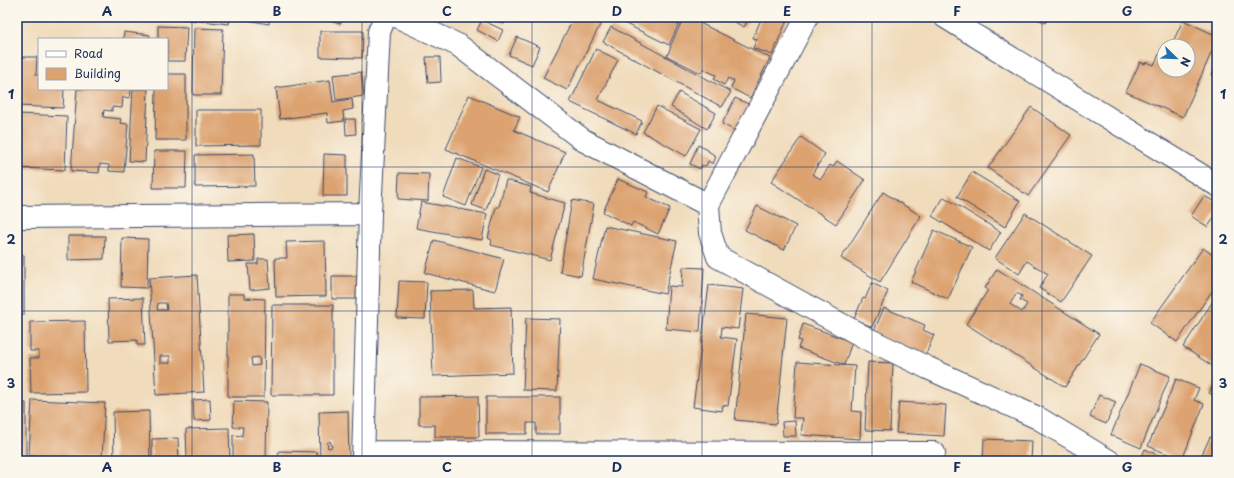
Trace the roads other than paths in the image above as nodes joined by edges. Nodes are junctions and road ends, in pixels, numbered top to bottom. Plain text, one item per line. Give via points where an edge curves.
1 (385, 17) edge
2 (398, 17) edge
3 (807, 17) edge
4 (945, 17) edge
5 (1217, 184) edge
6 (708, 205) junction
7 (370, 214) junction
8 (17, 217) edge
9 (934, 453) dead end
10 (363, 457) edge
11 (1109, 461) edge

1 - 7 street via 379,32
2 - 6 street via 458,46 583,140
3 - 6 street
4 - 5 street
6 - 11 street via 710,233 718,258 866,338 1038,418
7 - 8 street
7 - 10 street
9 - 10 street

